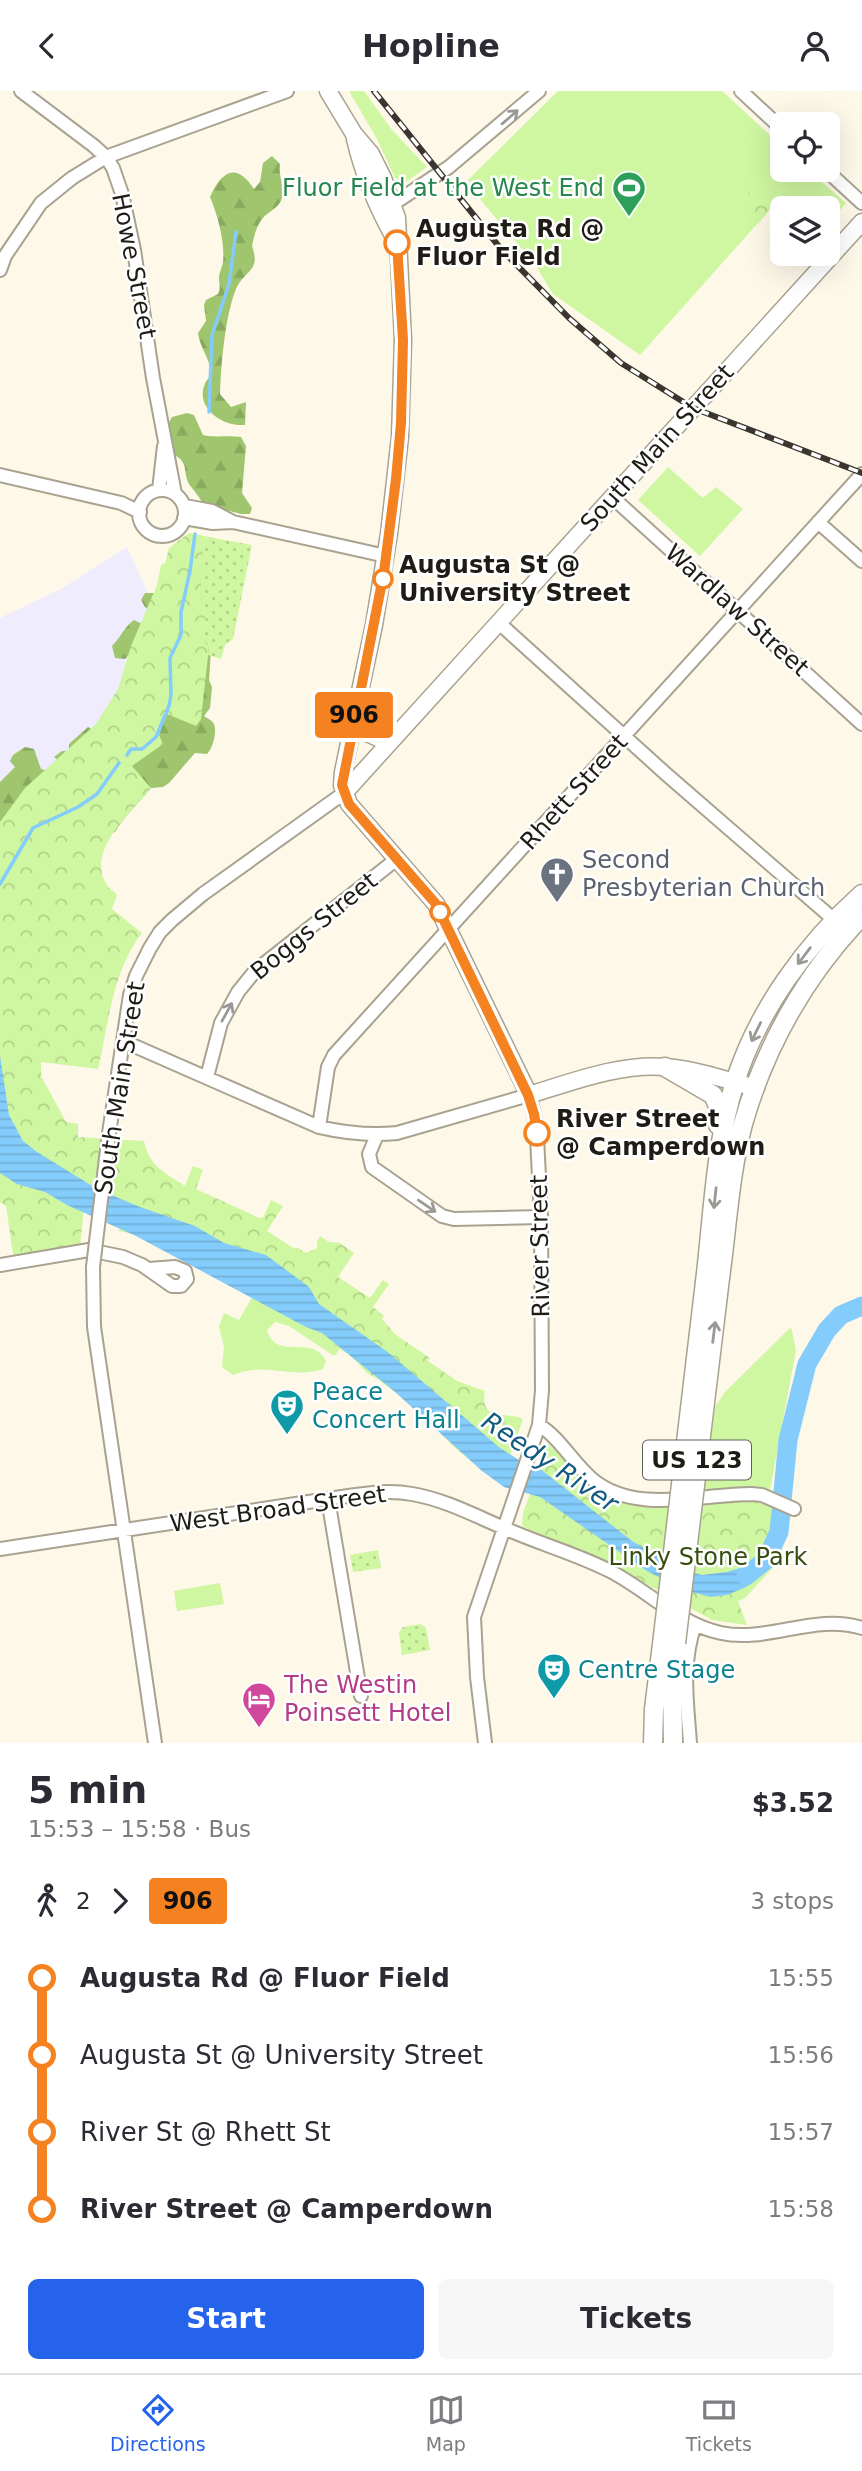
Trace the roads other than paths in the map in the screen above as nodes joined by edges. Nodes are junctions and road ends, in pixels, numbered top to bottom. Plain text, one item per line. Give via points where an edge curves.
1 (21, 91) edge
2 (287, 91) edge
3 (328, 91) edge
4 (539, 91) edge
5 (741, 91) edge
6 (770, 118) edge
7 (354, 134) junction
8 (106, 157) junction
9 (839, 182) edge
10 (862, 203) edge
11 (393, 204) junction
12 (862, 222) edge
13 (397, 243) junction
14 (0, 270) edge
15 (164, 442) junction
16 (862, 474) edge
17 (0, 475) edge
18 (159, 490) junction
19 (175, 494) junction
20 (147, 496) junction
21 (612, 498) junction
22 (121, 503) junction
23 (140, 512) junction
24 (184, 512) junction
25 (818, 522) junction
26 (386, 556) junction
27 (862, 561) edge
28 (738, 610) junction
29 (499, 623) junction
30 (353, 720) junction
31 (862, 724) edge
32 (402, 731) junction
33 (625, 736) junction
34 (344, 793) junction
35 (398, 858) junction
36 (862, 894) edge
37 (862, 916) edge
38 (840, 926) junction
39 (449, 927) junction
40 (123, 1041) junction
41 (665, 1067) junction
42 (208, 1077) junction
43 (735, 1082) junction
44 (756, 1089) junction
45 (528, 1095) junction
46 (318, 1127) junction
47 (377, 1135) junction
48 (721, 1147) junction
49 (541, 1217) junction
50 (0, 1265) edge
51 (149, 1269) dead end
52 (713, 1280) junction
53 (539, 1425) junction
54 (328, 1499) junction
55 (794, 1509) dead end
56 (503, 1528) junction
57 (124, 1530) junction
58 (0, 1549) edge
59 (695, 1624) junction
60 (862, 1628) edge
61 (670, 1639) junction
62 (361, 1696) dead end
63 (156, 1743) edge
64 (485, 1743) edge
65 (653, 1743) edge
66 (673, 1743) edge
67 (690, 1743) edge

1 - 8 street, Howe Street
2 - 8 street
3 - 7 main road
11 -> 4 street via 449,167
5 - 6 street
7 - 11 main road via 371,154
7 - 13 main road via 359,159
8 - 14 street via 41,203
8 - 15 street, Howe Street via 122,194 134,250
9 - 10 street
11 - 13 main road
12 - 21 main road, South Main Street
13 - 26 main road via 402,403
15 - 18 street, Howe Street
15 - 19 street, Howe Street
16 - 25 street, Rhett Street
17 - 22 street
18 - 19 street
18 - 20 street
19 - 24 street
20 - 22 street
20 - 23 street
21 - 28 street, Wardlaw Street
21 - 29 main road, South Main Street
22 - 23 street
23 - 24 street via 145,527 157,535 175,531
24 - 26 street via 213,523 233,522
25 - 27 street
25 - 28 street, Rhett Street
26 - 30 main road
28 - 31 street, Wardlaw Street
28 - 33 street, Rhett Street
29 - 32 main road, South Main Street
29 - 33 street
30 - 32 main road via 380,739
30 - 34 main road via 343,772
32 - 34 main road, South Main Street
33 - 38 street
33 - 39 street, Rhett Street
34 - 35 main road, River Street
34 - 40 street, South Main Street via 203,894 160,932 136,976
35 - 39 main road, River Street
42 -> 35 street, Boggs Street via 221,1023 255,971
36 - 38 highway, US 123
37 - 38 highway, US 123
38 -> 43 highway, US 123 via 802,957 756,1029
38 - 44 highway, US 123 via 777,1037
39 - 45 main road, River Street
39 - 46 street, Rhett Street via 334,1055
40 - 42 street
40 - 57 street, South Main Street, bridge via 93,1267 93,1327
41 - 43 main road
41 - 45 main road via 609,1073
41 - 48 highway via 713,1095 719,1108
42 - 46 street
43 - 44 main road
43 - 48 highway, US 123
44 - 52 highway, US 123 via 743,1124
45 - 47 street via 421,1128
45 - 49 street, River Street via 537,1137
46 - 47 street
47 -> 49 street via 369,1154 372,1167 447,1218
48 -> 52 highway, US 123
49 - 53 street, River Street
50 - 51 street via 89,1250 123,1257
52 - 61 highway, US 123, bridge
53 - 55 street via 589,1476 615,1494 650,1500 762,1495
53 - 56 street, River Street
54 - 56 street, West Broad Street via 413,1494
54 - 57 street, West Broad Street
54 - 62 street
56 - 59 street, West Broad Street via 609,1571
56 - 64 street, River Street via 474,1617
57 - 58 street, West Broad Street
57 - 63 street, South Main Street
59 - 60 street, West Broad Street via 740,1636 834,1623
59 - 67 street via 685,1667
61 - 65 highway, US 123 via 654,1709
61 - 66 highway, US 123

